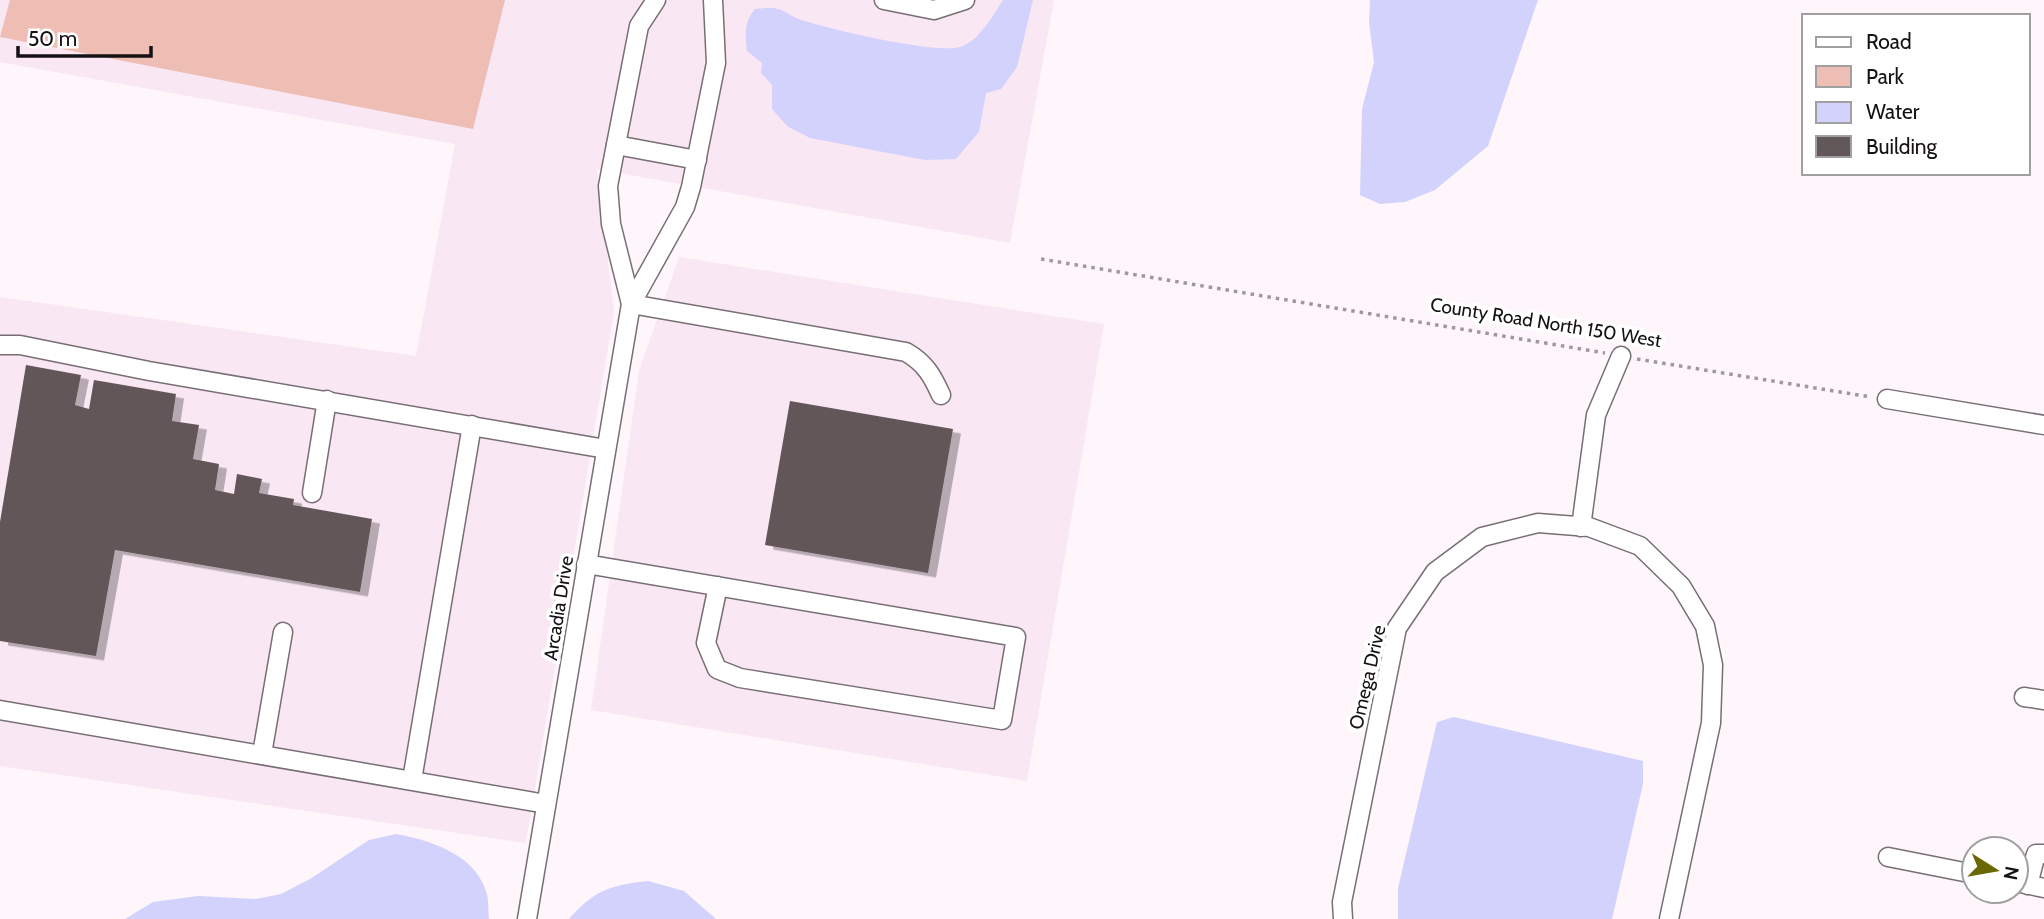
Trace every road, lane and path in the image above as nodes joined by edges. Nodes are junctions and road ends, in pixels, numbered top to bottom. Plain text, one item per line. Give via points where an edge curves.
1 (656, 0) edge
2 (713, 0) edge
3 (884, 0) edge
4 (965, 0) edge
5 (616, 145) junction
6 (697, 160) junction
7 (1041, 258) dead end
8 (631, 304) junction
9 (0, 345) edge
10 (1621, 356) junction
11 (941, 395) dead end
12 (1887, 399) joint
13 (327, 400) junction
14 (472, 425) junction
15 (2044, 425) edge
16 (606, 449) junction
17 (312, 493) dead end
18 (1581, 527) junction
19 (586, 564) junction
20 (718, 586) junction
21 (283, 632) dead end
22 (2024, 697) dead end
23 (2044, 700) edge
24 (0, 710) edge
25 (262, 754) junction
26 (412, 780) junction
27 (546, 804) junction
28 (2044, 855) edge
29 (1888, 857) dead end
30 (1960, 871) edge
31 (2030, 880) edge
32 (527, 919) edge
33 (1343, 919) edge
34 (1669, 919) edge

1 - 5 street via 639,26
2 - 6 street via 716,63
3 - 4 street via 934,10
5 - 6 street
5 - 8 street via 608,186 611,224
6 - 8 street via 685,207
7 - 10 path, County Road North 150 West
8 - 11 street via 906,352 921,360
8 - 16 street, Arcadia Drive
9 - 13 street
10 - 12 path, County Road North 150 West
10 - 18 street via 1596,415
12 - 15 street
13 - 14 street
13 - 17 street
14 - 16 street
14 - 26 street
16 - 19 street, Arcadia Drive
18 - 33 street, Omega Drive via 1538,523 1482,537 1435,572 1397,628 1342,902
18 - 34 street, Omega Drive via 1640,546 1681,586 1705,626 1713,665 1712,723
19 - 20 street
19 - 27 street, Arcadia Drive
20 - 20 street via 1016,637 1002,720 740,678 717,669 706,643
21 - 25 street
22 - 23 street
24 - 25 street
25 - 26 street
26 - 27 street
27 - 32 street, Arcadia Drive
28 - 31 street via 2035,853
29 - 30 street

